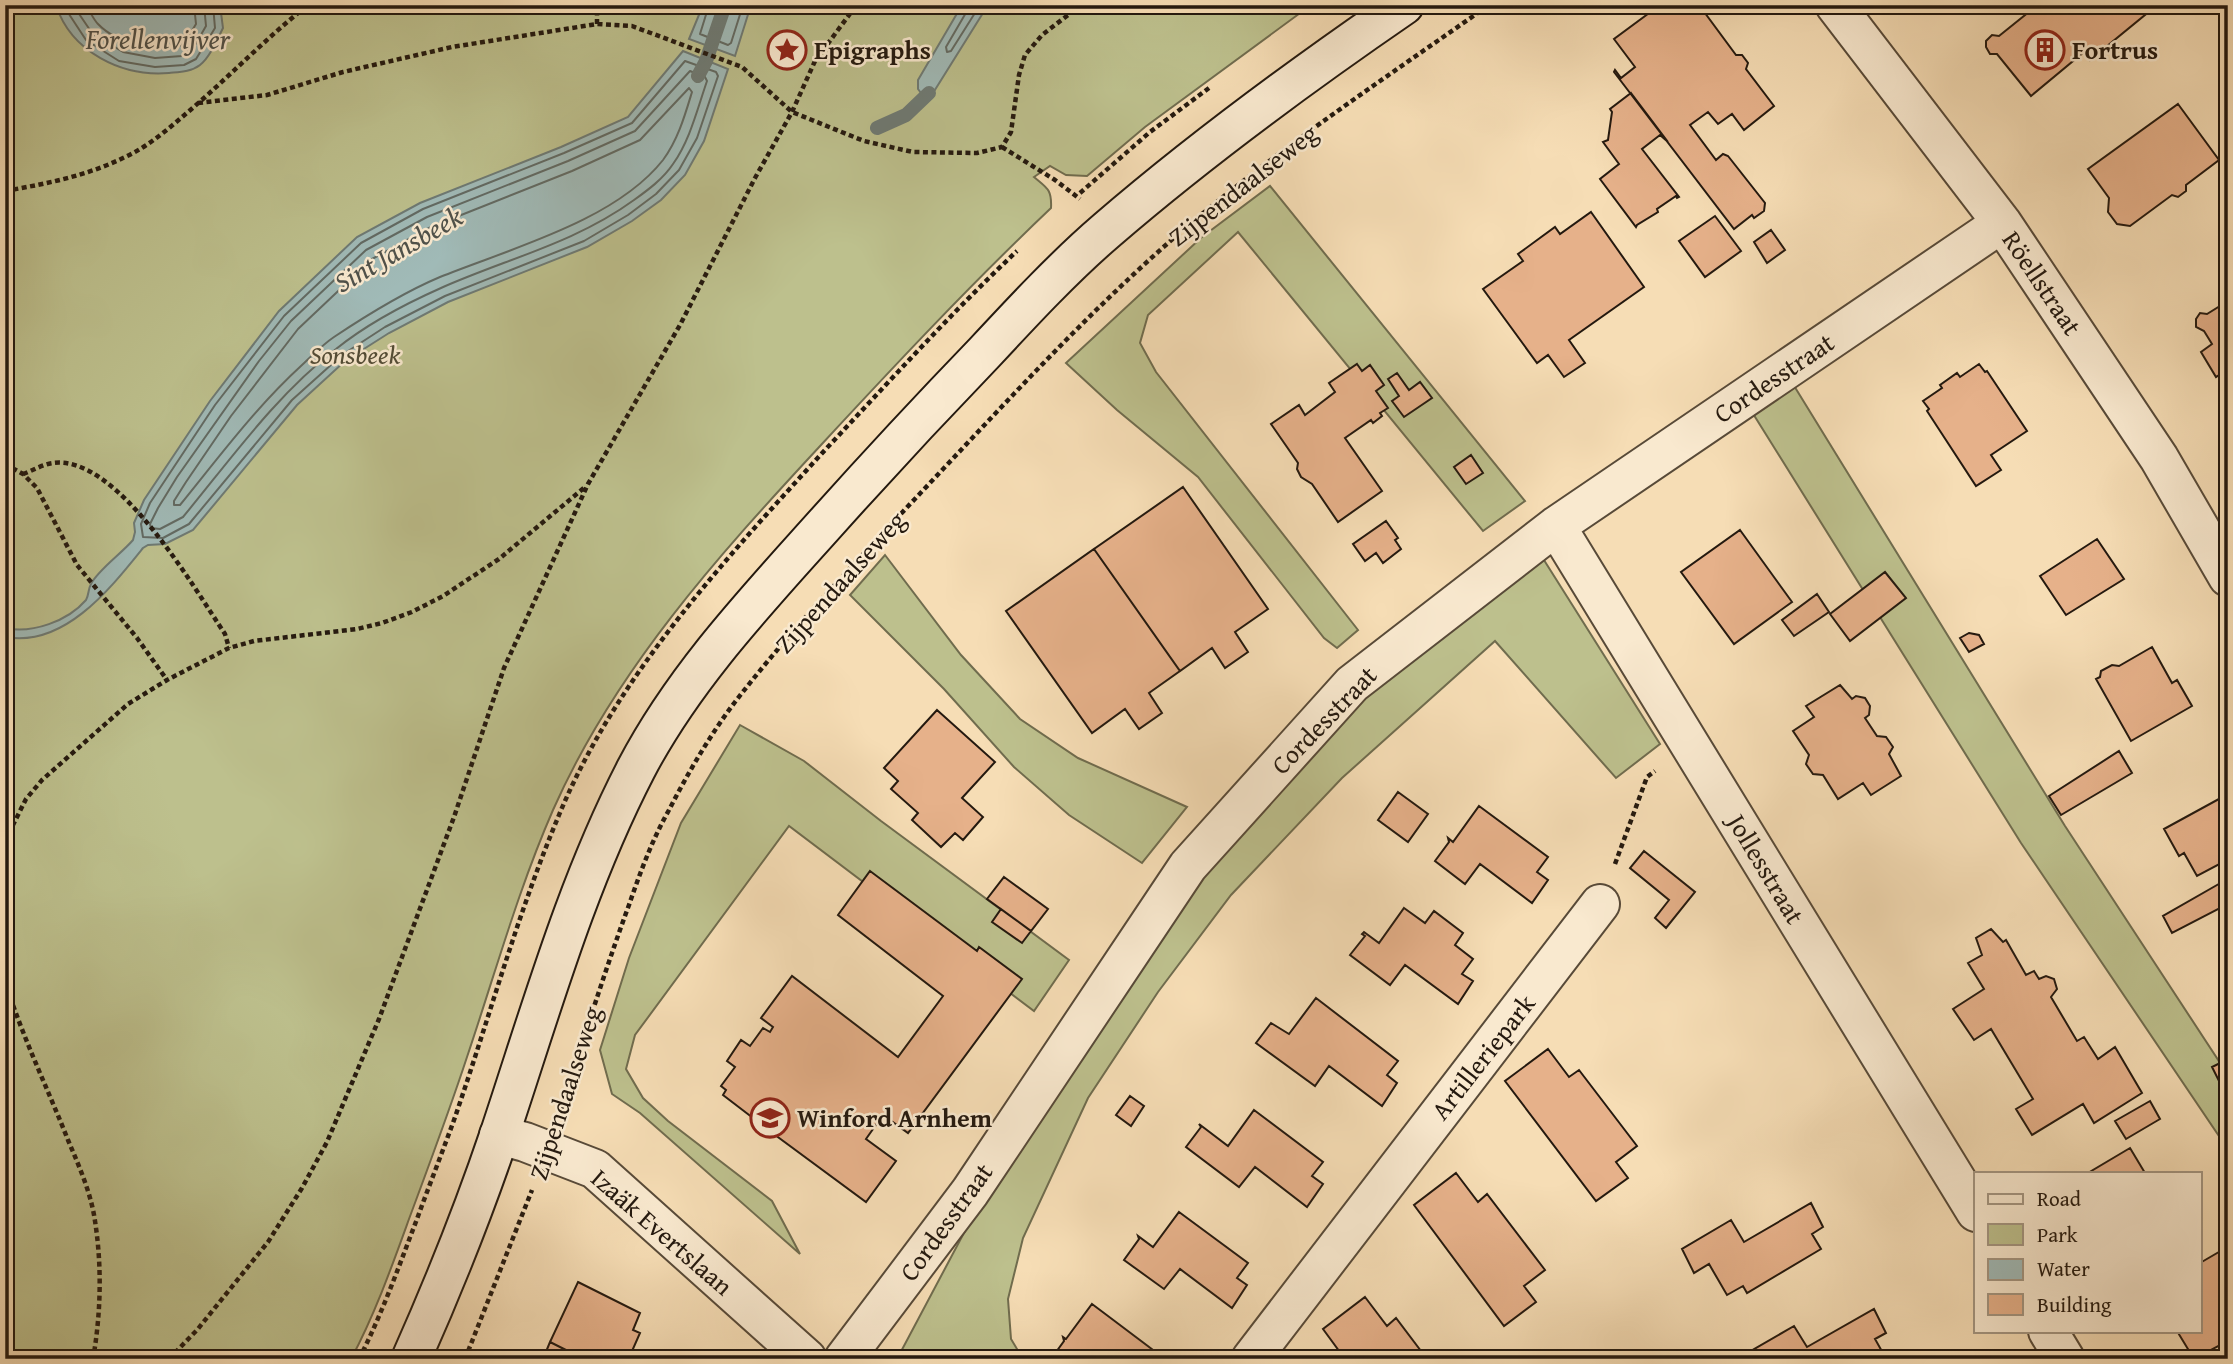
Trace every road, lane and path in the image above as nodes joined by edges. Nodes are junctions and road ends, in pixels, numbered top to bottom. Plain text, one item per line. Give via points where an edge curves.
1 (308, 5) edge
2 (597, 5) edge
3 (860, 5) edge
4 (1082, 5) edge
5 (1404, 5) edge
6 (1489, 5) edge
7 (1835, 5) edge
8 (853, 8) edge
9 (597, 24) junction
10 (198, 103) junction
11 (792, 112) junction
12 (1002, 147) junction
13 (5, 191) edge
14 (1077, 195) dead end
15 (2002, 223) junction
16 (5, 464) edge
17 (23, 474) junction
18 (588, 484) junction
19 (1556, 526) junction
20 (2228, 577) edge
21 (229, 648) junction
22 (167, 680) junction
23 (1689, 745) junction
24 (5, 841) edge
25 (1600, 904) joint
26 (5, 982) edge
27 (499, 1135) junction
28 (548, 1150) junction
29 (1974, 1209) edge
30 (2049, 1332) edge
31 (93, 1359) edge
32 (169, 1359) edge
33 (411, 1359) edge
34 (466, 1359) edge
35 (807, 1359) edge
36 (844, 1359) edge
37 (1251, 1359) edge
38 (2065, 1359) edge

1 - 10 path
2 - 9 path
3 - 8 path
4 - 12 path via 1042,35 1025,55 1011,132
5 - 27 street, Zijpendaalseweg via 1235,126 1106,231 1039,294 883,459 735,625 679,697 638,766 593,858
6 - 28 path, Zijpendaalseweg via 1259,170 1137,271 1048,357 872,544 733,704 666,814 638,880
7 - 15 street, Röellstraat
8 - 11 path via 815,61
9 - 10 path via 452,47 267,95
9 - 11 path via 632,26 742,67
10 - 13 path via 124,158 72,177
11 - 12 path via 864,141 913,152 977,153
11 - 18 path via 674,337
12 - 14 path
15 - 19 street, Cordesstraat
15 - 20 street, Röellstraat via 2159,457
16 - 17 path
17 - 21 path via 53,463 77,465 120,494 165,544 225,634
17 - 22 path via 46,500 67,548 87,577
18 - 21 path via 499,559 412,612 357,629
18 - 32 path via 504,668 379,1019 327,1142 268,1242
19 - 23 street, Jollesstraat
19 - 36 street, Cordesstraat via 1352,684 1188,866 970,1192
21 - 22 path
22 - 24 path via 128,704 41,780
23 - 25 path via 1647,776
23 - 29 street, Jollesstraat
25 - 37 street, Artilleriepark
26 - 31 path via 95,1219 100,1276
27 - 28 street, Izaäk Evertslaan
27 - 33 street, Zijpendaalseweg via 452,1267
28 - 34 path, Zijpendaalseweg
28 - 35 street, Izaäk Evertslaan via 595,1169
30 - 38 street

